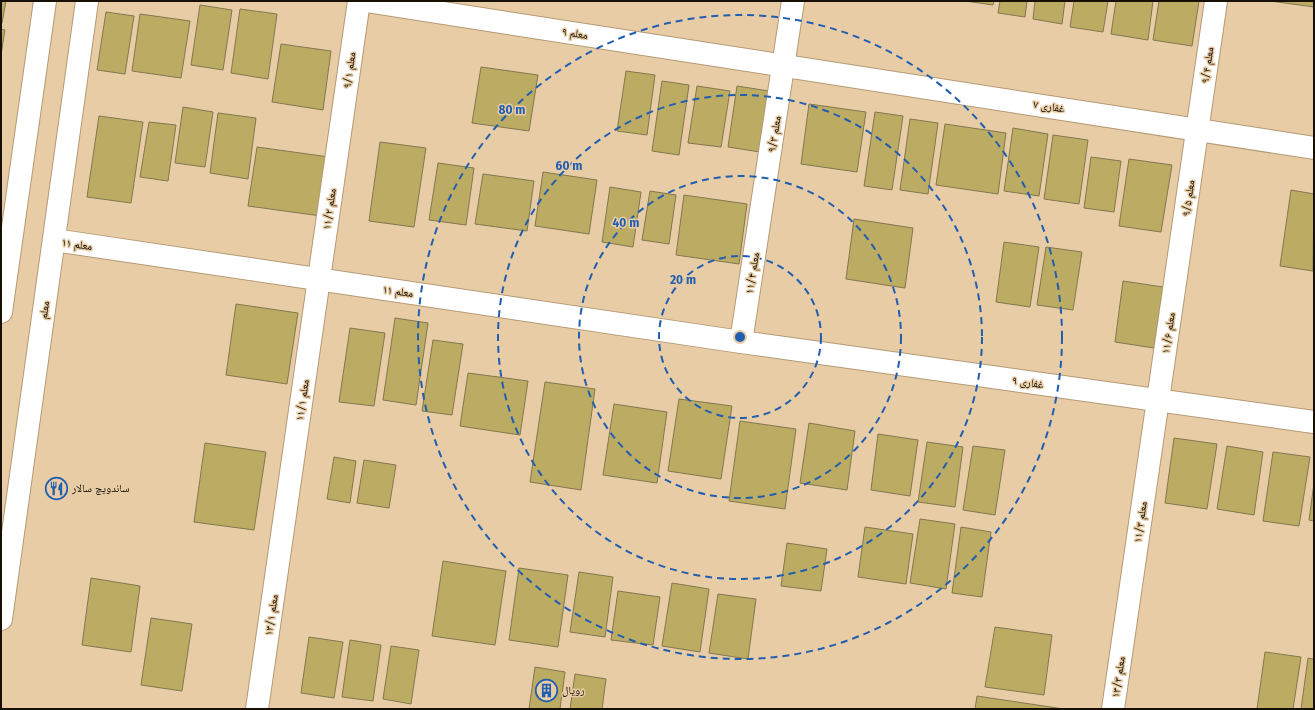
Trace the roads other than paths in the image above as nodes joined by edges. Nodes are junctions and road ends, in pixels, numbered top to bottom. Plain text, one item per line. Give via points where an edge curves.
1 (45, 1) edge
2 (87, 1) edge
3 (359, 1) edge
4 (366, 1) edge
5 (793, 1) edge
6 (1216, 1) edge
7 (785, 65) junction
8 (1198, 129) junction
9 (339, 139) joint
10 (1314, 148) edge
11 (763, 204) joint
12 (7, 232) edge
13 (54, 240) junction
14 (1178, 267) joint
15 (319, 279) junction
16 (1, 312) edge
17 (741, 342) junction
18 (1158, 400) junction
19 (1314, 422) edge
20 (284, 520) joint
21 (1, 619) edge
22 (1123, 644) joint
23 (257, 709) edge
24 (1113, 709) edge

1 - 12 street
2 - 13 street, معلم
3 - 9 street, معلم ۹/۱
4 - 7 street, معلم ۹
5 - 7 street, معلم ۹/۳
6 - 8 street, معلم ۹/۴
7 - 8 street, غفاری ۷
7 - 11 street, معلم ۹/۳
8 - 10 street, غفاری ۷
8 - 14 street, معلم ۹/۵
9 - 15 street, معلم ۱۱/۲
11 - 17 street, معلم ۱۱/۴
12 - 16 street
13 - 15 street, معلم ۱۱
13 - 21 street, معلم
14 - 18 street, معلم ۱۱/۶
15 - 17 street, معلم ۱۱
15 - 20 street, معلم ۱۱/۱
17 - 18 street, غفاری ۹
18 - 19 street, غفاری ۹
18 - 22 street, معلم ۱۱/۳
20 - 23 street, معلم ۱۳/۱
22 - 24 street, معلم ۱۳/۳

